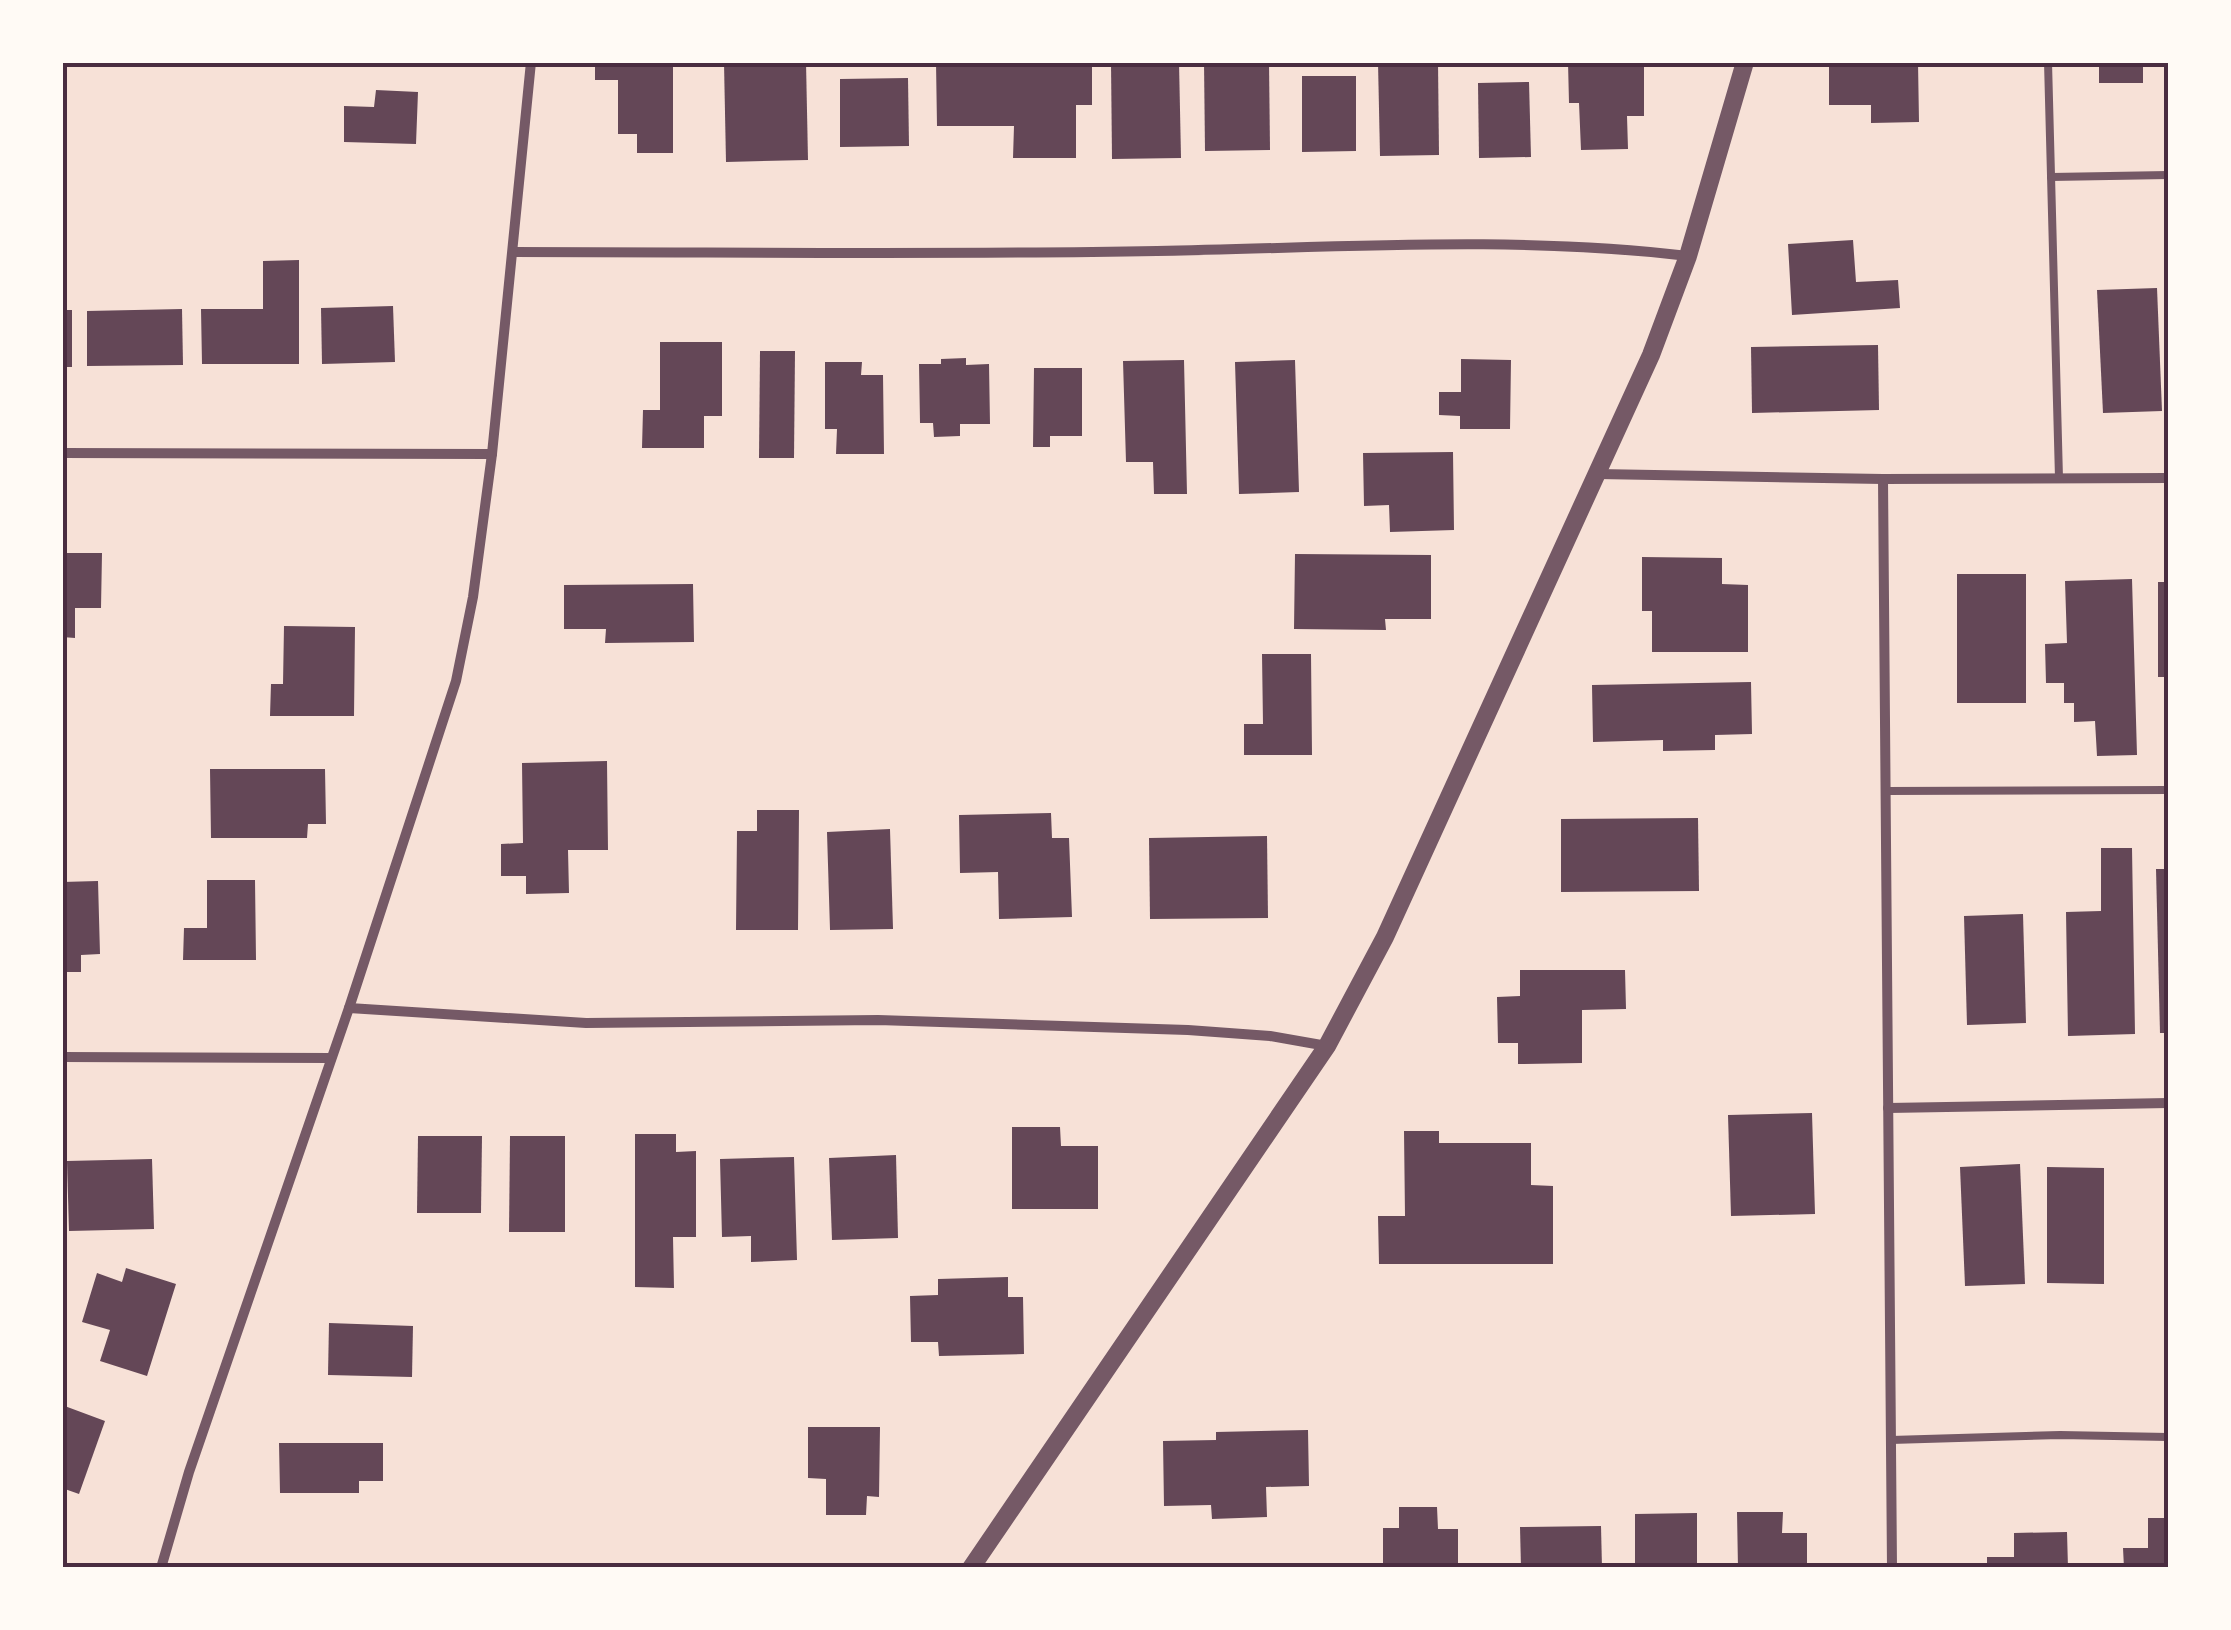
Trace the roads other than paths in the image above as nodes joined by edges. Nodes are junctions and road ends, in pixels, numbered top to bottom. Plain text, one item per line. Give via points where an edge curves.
1 (532, 62) edge
2 (1745, 62) edge
3 (2048, 62) edge
4 (2168, 175) edge
5 (2051, 177) junction
6 (513, 252) junction
7 (1688, 256) junction
8 (62, 453) edge
9 (492, 454) junction
10 (1598, 474) junction
11 (2059, 478) junction
12 (2168, 478) edge
13 (1883, 479) junction
14 (2168, 790) edge
15 (1886, 791) junction
16 (349, 1008) junction
17 (1327, 1046) junction
18 (62, 1057) edge
19 (331, 1058) junction
20 (2168, 1104) edge
21 (1888, 1108) junction
22 (2168, 1437) edge
23 (1890, 1440) junction
24 (161, 1568) edge
25 (971, 1568) edge
26 (1892, 1568) edge

1 - 6 street
2 - 7 street
3 - 5 lane
4 - 5 lane
5 - 11 lane
6 - 7 street via 1457,244
6 - 9 street
7 - 10 street
8 - 9 street
9 - 16 street via 456,681
10 - 13 street
10 - 17 street via 1385,936
11 - 12 street
11 - 13 street
13 - 15 street
14 - 15 lane
15 - 21 street
16 - 17 street via 586,1022 878,1020 1188,1030
16 - 19 street
17 - 25 street
18 - 19 street
19 - 24 street
20 - 21 street
21 - 23 street
22 - 23 lane
23 - 26 street

